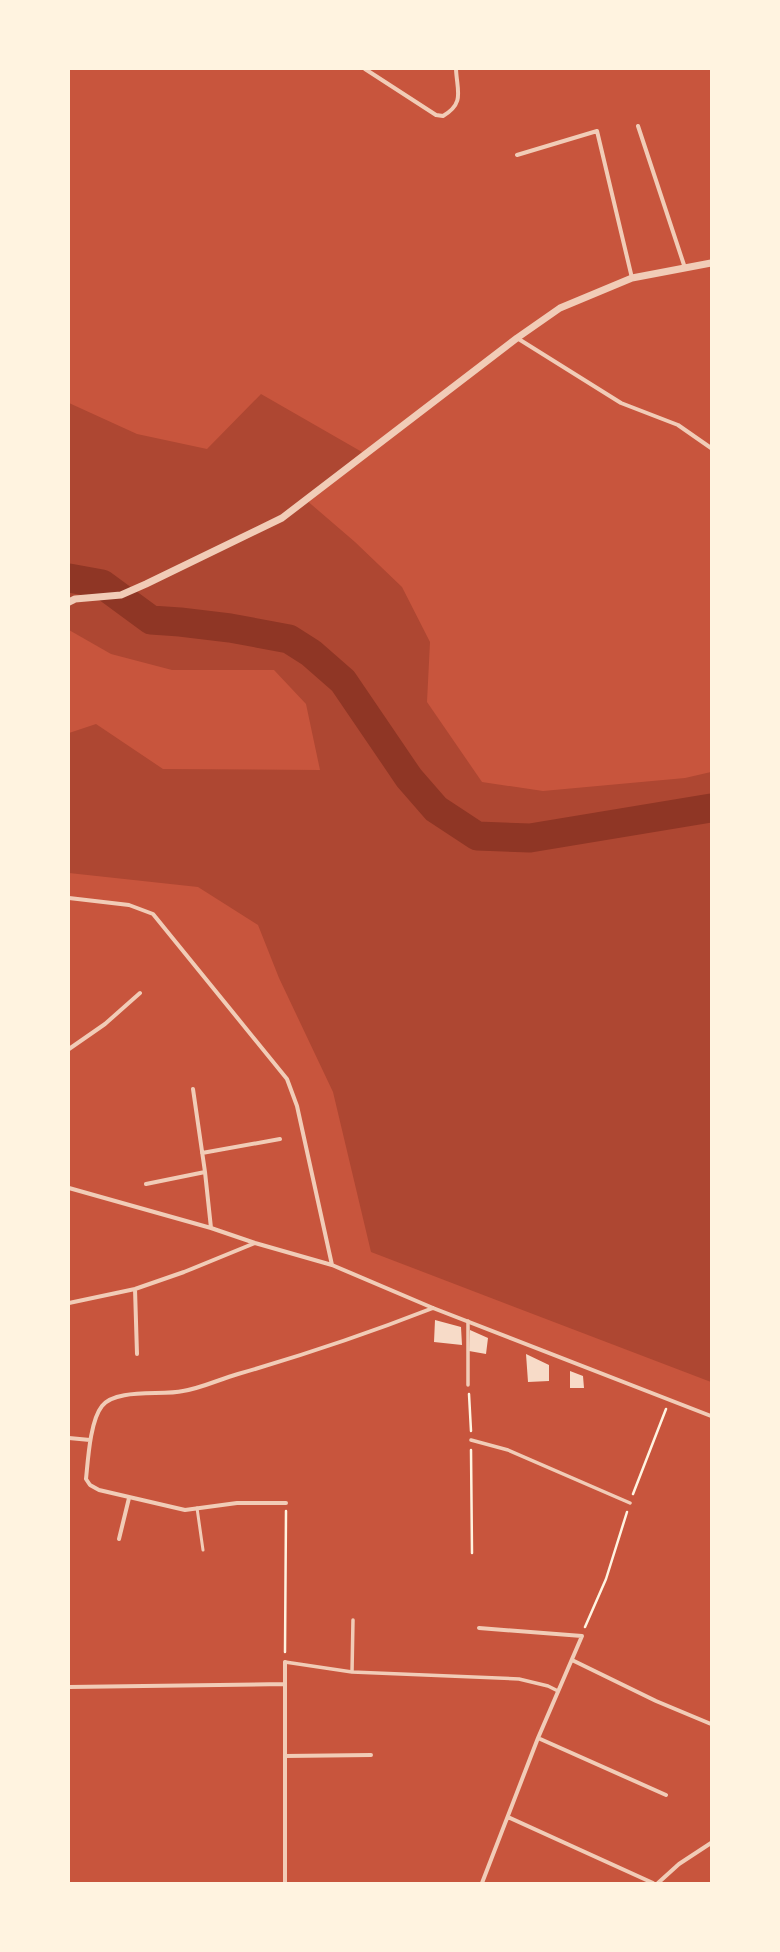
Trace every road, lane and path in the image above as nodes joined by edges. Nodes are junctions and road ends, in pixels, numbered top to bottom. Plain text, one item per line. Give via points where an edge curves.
1 (365, 69) edge
2 (456, 69) edge
3 (638, 126) dead end
4 (517, 155) dead end
5 (711, 263) edge
6 (686, 268) junction
7 (632, 278) junction
8 (517, 338) junction
9 (711, 448) edge
10 (71, 600) edge
11 (69, 898) edge
12 (140, 993) dead end
13 (69, 1049) edge
14 (193, 1089) dead end
15 (280, 1139) dead end
16 (202, 1153) junction
17 (205, 1172) junction
18 (146, 1184) dead end
19 (69, 1188) edge
20 (211, 1228) junction
21 (256, 1243) junction
22 (332, 1265) junction
23 (135, 1289) junction
24 (69, 1303) edge
25 (433, 1308) junction
26 (468, 1321) junction
27 (137, 1354) dead end
28 (468, 1386) joint
29 (669, 1401) junction
30 (711, 1416) edge
31 (69, 1438) edge
32 (90, 1440) junction
33 (471, 1440) junction
34 (129, 1498) junction
35 (286, 1503) joint
36 (630, 1503) junction
37 (197, 1508) junction
38 (119, 1538) dead end
39 (203, 1550) dead end
40 (472, 1553) dead end
41 (353, 1620) dead end
42 (479, 1628) dead end
43 (582, 1636) junction
44 (572, 1660) junction
45 (285, 1662) junction
46 (352, 1672) junction
47 (285, 1684) junction
48 (69, 1687) edge
49 (558, 1691) junction
50 (711, 1724) edge
51 (538, 1738) junction
52 (371, 1755) dead end
53 (285, 1756) junction
54 (666, 1795) dead end
55 (508, 1817) junction
56 (711, 1843) edge
57 (285, 1883) edge
58 (482, 1883) edge
59 (653, 1883) edge
60 (658, 1883) edge

1 - 2 street via 436,115 443,116 457,105 459,98
3 - 6 street
4 - 7 street via 597,130
5 - 6 street
6 - 7 street
7 - 8 street via 560,308
8 - 9 street via 621,403 678,425
8 - 10 street via 282,518 121,595
11 - 22 street via 129,905 153,914 287,1079 297,1106
12 - 13 street via 105,1024
14 - 16 street
15 - 16 street
16 - 17 street
17 - 18 street
17 - 20 street
19 - 20 street
20 - 21 street
21 - 22 street
21 - 23 street
22 - 25 street
23 - 24 street
23 - 27 street
25 - 26 street
25 - 32 street via 314,1352 183,1391 117,1396 102,1405
26 - 28 street
26 - 29 street
28 - 33 path
29 - 30 street
29 - 36 path
31 - 32 street
32 - 34 street via 86,1479 90,1485
33 - 36 street via 508,1450
33 - 40 path
34 - 37 street via 185,1510
34 - 38 street
35 - 37 street via 236,1503
35 - 45 path
36 - 43 path via 606,1579
37 - 39 lane
41 - 46 street
42 - 43 street
43 - 44 street
44 - 49 street
44 - 50 street via 656,1701
45 - 46 street
45 - 47 street
46 - 49 street via 519,1679
47 - 48 street
47 - 53 street
49 - 51 street
51 - 54 street
51 - 55 street
52 - 53 street
53 - 57 street
55 - 58 street
55 - 59 street
56 - 60 street via 679,1864

